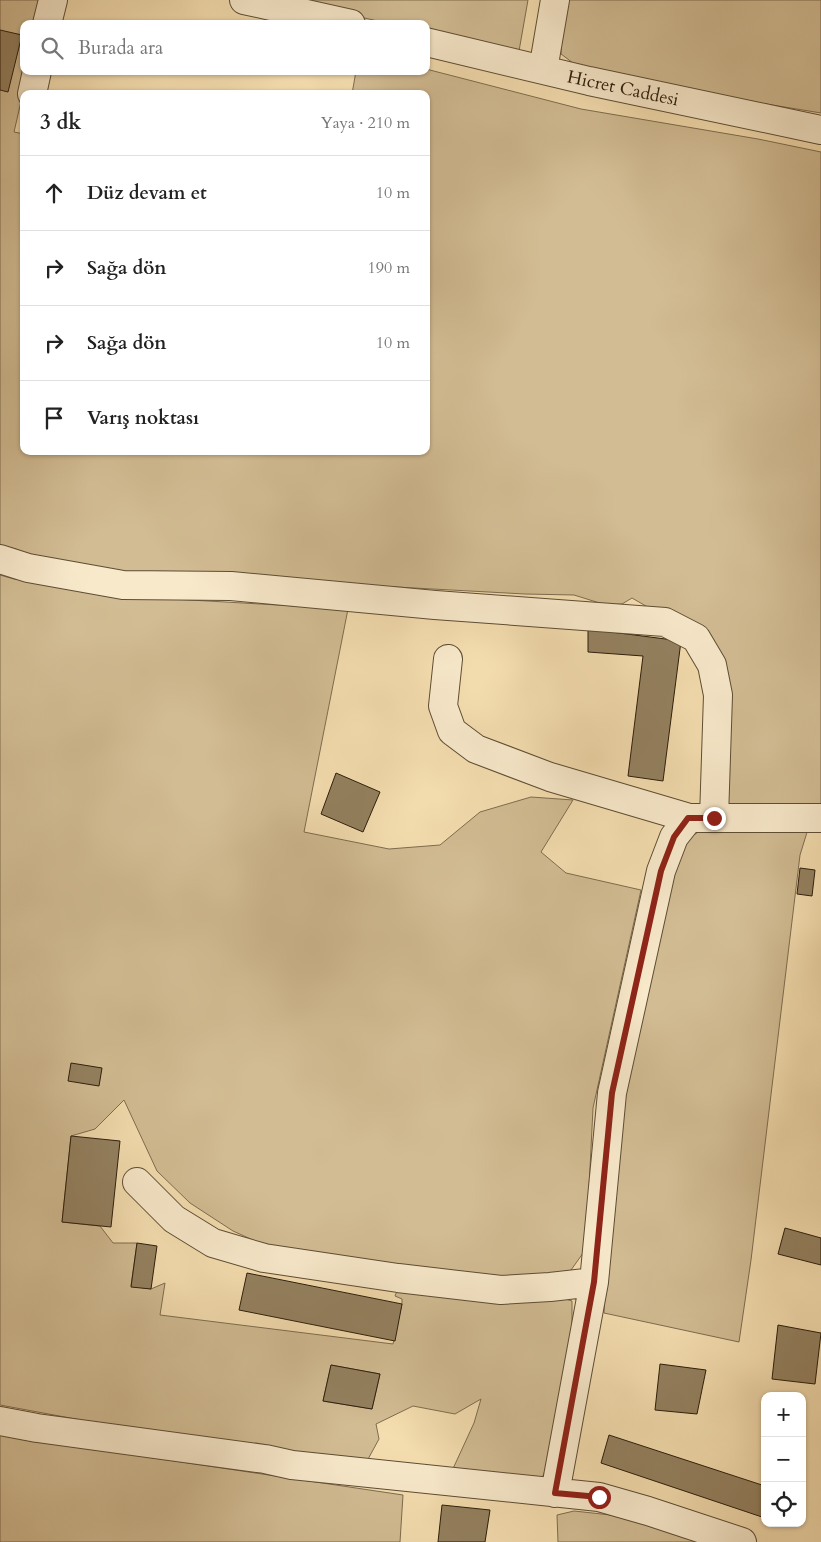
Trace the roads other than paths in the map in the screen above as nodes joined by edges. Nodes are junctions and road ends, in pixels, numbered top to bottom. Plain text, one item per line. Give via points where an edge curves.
1 (53, 0) edge
2 (244, 0) edge
3 (555, 0) edge
4 (48, 20) edge
5 (333, 20) edge
6 (430, 43) edge
7 (543, 70) junction
8 (36, 75) edge
9 (33, 90) edge
10 (821, 130) edge
11 (0, 559) edge
12 (448, 659) dead end
13 (702, 818) junction
14 (821, 818) edge
15 (137, 1182) dead end
16 (594, 1282) junction
17 (0, 1421) edge
18 (555, 1493) junction
19 (742, 1542) edge

1 - 4 street
2 - 5 street
3 - 7 street
6 - 7 street, Hicret Caddesi
7 - 10 street, Hicret Caddesi
8 - 9 street
11 - 13 street via 28,568 123,585 231,586 666,622 696,638 712,665 718,695
12 - 13 street via 443,706 452,731 476,748 550,777
13 - 14 street
13 - 16 street via 674,837 661,871 612,1093
15 - 16 street via 174,1219 213,1243 264,1258 502,1290
16 - 18 street
17 - 18 street via 292,1465
18 - 19 street via 599,1497

